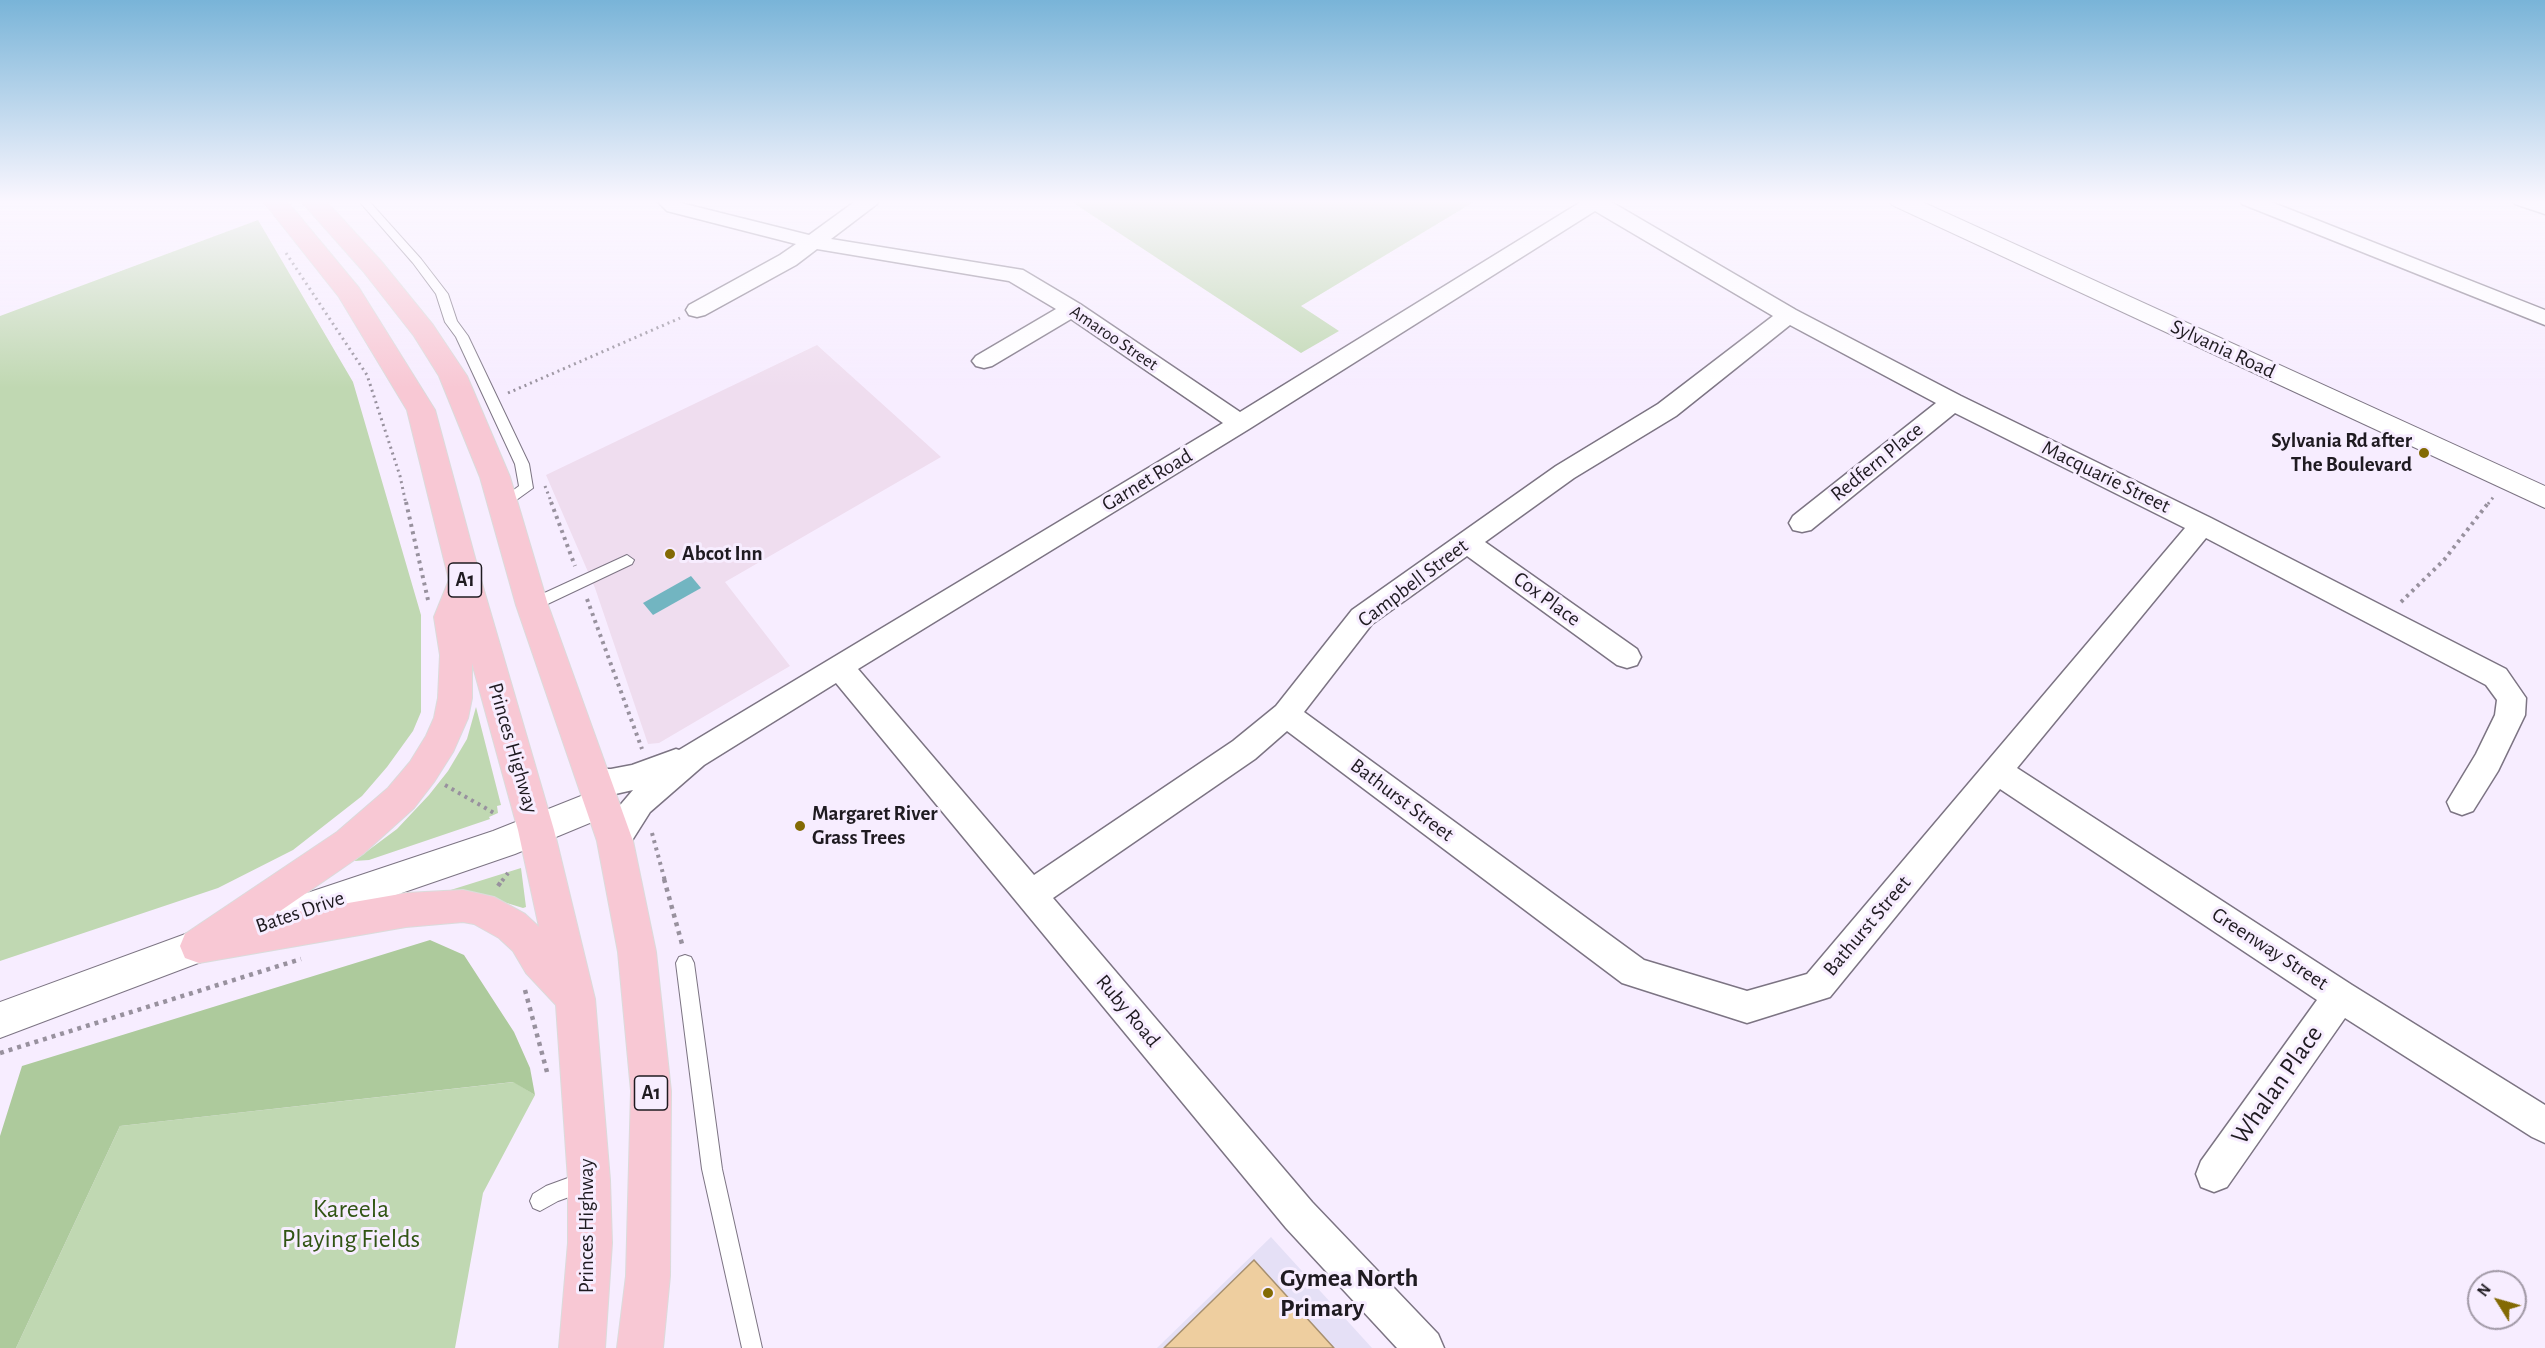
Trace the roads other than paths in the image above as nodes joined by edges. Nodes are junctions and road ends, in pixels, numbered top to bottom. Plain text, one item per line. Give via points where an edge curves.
1 (325, 263) edge
2 (369, 263) edge
3 (418, 263) edge
4 (783, 263) edge
5 (941, 263) edge
6 (1497, 263) edge
7 (1700, 263) edge
8 (2036, 263) edge
9 (2407, 263) edge
10 (1072, 309) junction
11 (697, 310) road end
12 (1788, 315) junction
13 (2545, 318) edge
14 (438, 326) junction
15 (984, 361) dead end
16 (1953, 402) junction
17 (1240, 423) junction
18 (2545, 498) edge
19 (503, 503) junction
20 (1802, 523) dead end
21 (2202, 525) junction
22 (1467, 542) junction
23 (627, 560) dead end
24 (465, 580) junction
25 (532, 605) junction
26 (1627, 657) dead end
27 (840, 666) junction
28 (1286, 714) junction
29 (693, 756) junction
30 (1996, 771) junction
31 (597, 792) junction
32 (2463, 802) dead end
33 (536, 830) junction
34 (633, 833) junction
35 (1032, 895) junction
36 (199, 946) junction
37 (685, 963) road end
38 (2340, 996) junction
39 (575, 999) junction
40 (0, 1020) edge
41 (2545, 1125) edge
42 (2214, 1174) dead end
43 (589, 1180) junction
44 (540, 1201) dead end
45 (582, 1348) edge
46 (640, 1348) edge
47 (752, 1348) edge
48 (1424, 1348) edge

1 - 24 highway, Princes Highway / A1 via 350,294 421,410
2 - 14 highway, A1
3 - 14 lane via 442,294
4 - 11 street
5 - 10 street, Amaroo Street via 1015,275
6 - 17 street, Garnet Road
7 - 12 street, Macquarie Street
8 - 18 street, Sylvania Road
9 - 13 street
10 - 15 street
10 - 17 street, Amaroo Street
12 - 16 street, Macquarie Street
12 - 22 street, Campbell Street via 1667,410 1565,472
14 - 19 highway, A1 via 453,376
14 - 19 lane via 462,336 522,464 526,488
16 - 20 street, Redfern Place
16 - 21 street, Macquarie Street
17 - 27 street, Garnet Road
19 - 25 highway, A1
21 - 30 street, Bathurst Street
21 - 32 street, Macquarie Street via 2496,677 2512,698 2510,715
22 - 26 street, Cox Place
22 - 28 street, Campbell Street via 1362,617
23 - 25 lane
24 - 33 highway, Princes Highway / A1
24 - 36 highway via 450,617 456,655 451,718 422,772 401,798 350,843
25 - 31 highway, A1
27 - 29 street, Garnet Road
27 - 35 street, Ruby Road
28 - 30 street, Bathurst Street via 1634,972 1747,1007 1818,986
28 - 35 street, Campbell Street via 1244,750
29 - 31 street, Garnet Road via 611,782
29 - 34 street, Garnet Road via 639,803 627,819
30 - 38 street, Greenway Street
31 - 33 street, Bates Drive
31 - 34 highway, A1
33 - 36 street, Bates Drive
33 - 39 highway, Princes Highway / A1
34 - 46 highway, A1 via 637,952 651,1091 648,1276
35 - 48 street, Ruby Road via 1299,1215
36 - 39 highway via 406,910 464,906 481,909 512,926
36 - 40 street, Bates Drive
37 - 47 lane via 712,1169
38 - 41 street, Greenway Street
38 - 42 street, Whalan Place
39 - 43 highway, Princes Highway / A1
43 - 44 lane
43 - 45 highway, Princes Highway / A1 via 590,1243

